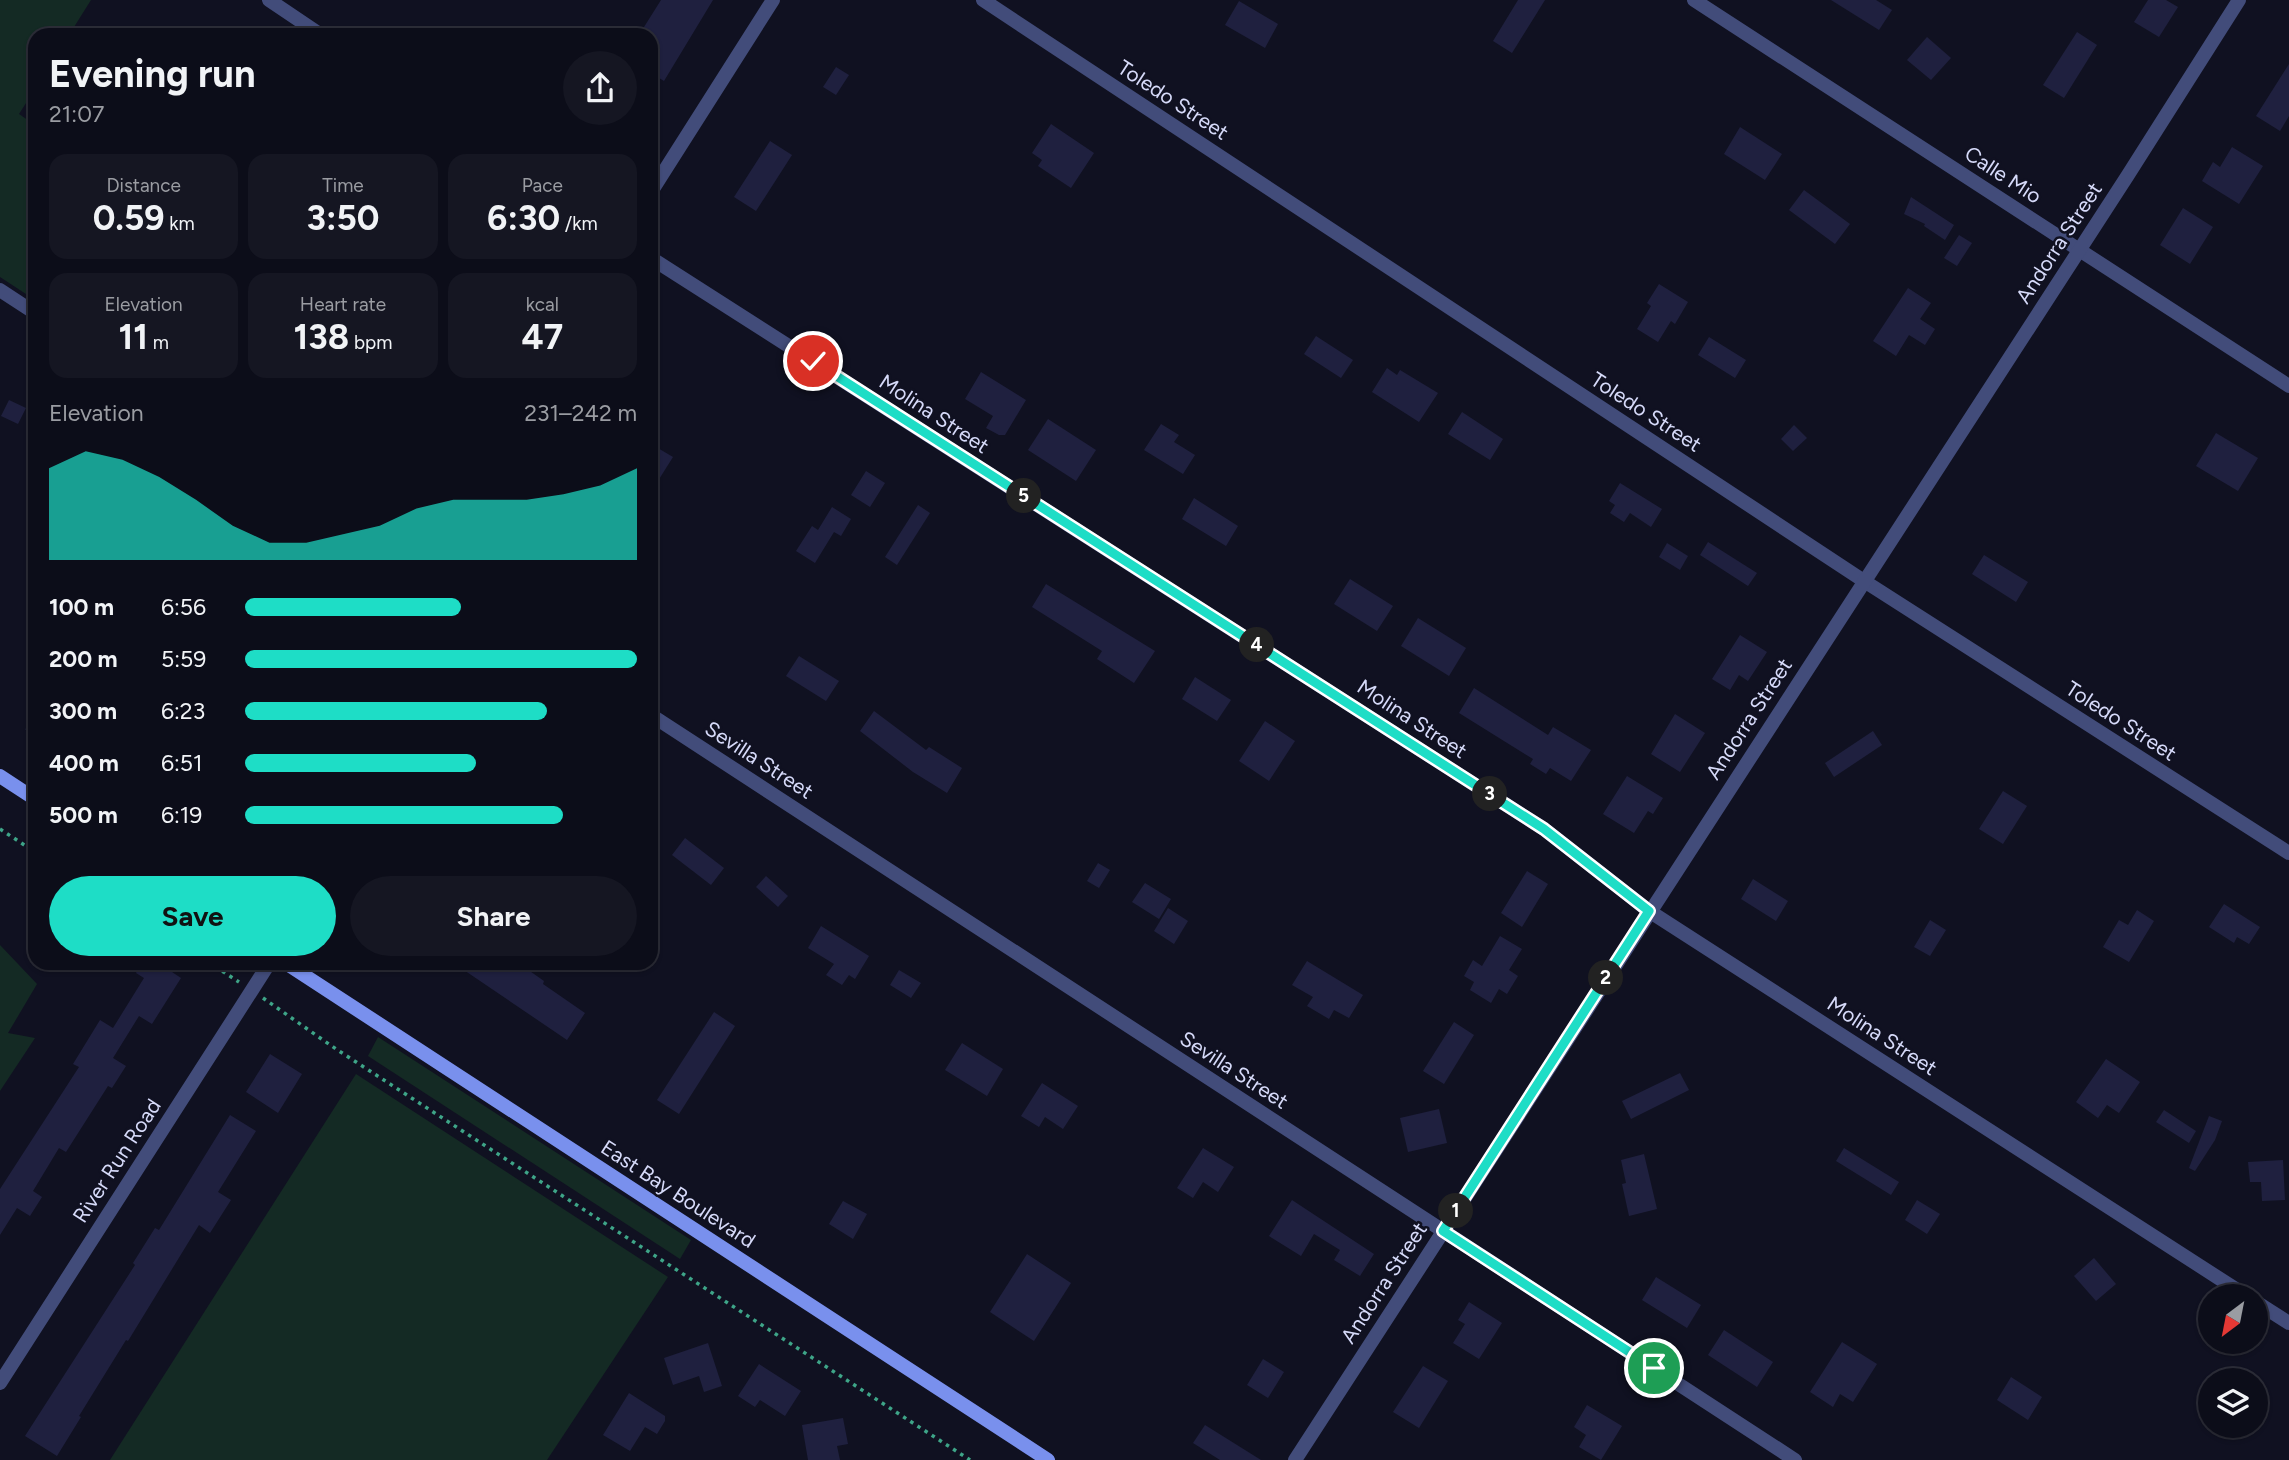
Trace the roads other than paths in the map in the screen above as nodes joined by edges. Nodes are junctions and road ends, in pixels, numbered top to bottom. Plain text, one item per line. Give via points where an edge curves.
1 (269, 0) edge
2 (773, 0) edge
3 (984, 0) edge
4 (1694, 0) edge
5 (2239, 0) edge
6 (311, 28) edge
7 (658, 181) edge
8 (2080, 249) junction
9 (658, 262) edge
10 (0, 290) edge
11 (28, 308) edge
12 (2289, 386) edge
13 (1864, 581) junction
14 (658, 720) edge
15 (0, 776) edge
16 (28, 792) edge
17 (2289, 853) edge
18 (1649, 911) junction
19 (265, 970) edge
20 (296, 970) edge
21 (1443, 1231) junction
22 (2228, 1284) edge
23 (2268, 1310) edge
24 (2289, 1323) edge
25 (0, 1383) edge
26 (1048, 1460) edge
27 (1295, 1460) edge
28 (1795, 1460) edge

1 - 6 street
2 - 7 street
3 - 13 street, Toledo Street
4 - 8 street, Calle Mio
5 - 8 street, Andorra Street
8 - 12 street, Calle Mio
8 - 13 street, Andorra Street
9 - 18 street, Molina Street via 1544,829
10 - 11 street
13 - 17 street, Toledo Street
13 - 18 street, Andorra Street
14 - 21 street, Sevilla Street
15 - 16 main road
18 - 21 street, Andorra Street
18 - 22 street, Molina Street
19 - 25 street, River Run Road
20 - 26 main road, East Bay Boulevard
21 - 27 street, Andorra Street
21 - 28 street, Sevilla Street
23 - 24 street

